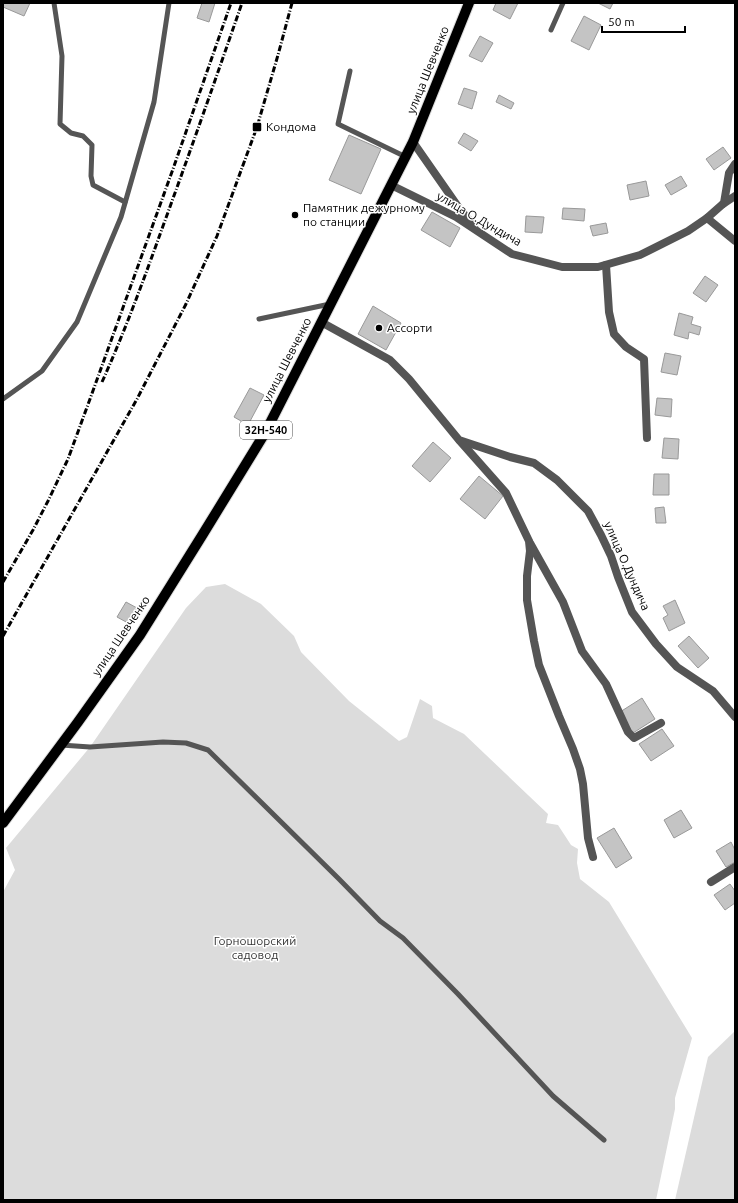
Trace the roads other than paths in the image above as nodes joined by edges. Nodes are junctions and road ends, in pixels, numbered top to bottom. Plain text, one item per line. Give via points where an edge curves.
1 (54, 3) edge
2 (169, 3) edge
3 (469, 3) edge
4 (563, 3) edge
5 (551, 30) dead end
6 (350, 71) dead end
7 (413, 142) junction
8 (406, 157) junction
9 (735, 164) edge
10 (391, 185) junction
11 (735, 196) edge
12 (125, 202) junction
13 (722, 204) junction
14 (707, 218) junction
15 (481, 234) junction
16 (735, 241) edge
17 (606, 265) junction
18 (330, 304) junction
19 (259, 319) dead end
20 (321, 322) junction
21 (3, 399) edge
22 (647, 438) dead end
23 (459, 440) junction
24 (529, 541) junction
25 (735, 717) edge
26 (661, 723) dead end
27 (61, 745) junction
28 (3, 823) edge
29 (593, 857) dead end
30 (735, 867) edge
31 (711, 882) dead end
32 (604, 1140) dead end

1 - 12 lane via 62,56 60,124 71,133 83,136 92,145 93,185
2 - 12 lane via 154,102
3 - 7 main road, улица Шевченко / 32Н-540
4 - 5 lane
6 - 8 lane via 338,124
7 - 8 main road, улица Шевченко / 32Н-540
7 - 15 street via 459,208
8 - 10 main road, улица Шевченко / 32Н-540
9 - 13 street via 729,173
10 - 15 street, улица О.Дундича via 456,217
10 - 18 main road, улица Шевченко / 32Н-540
11 - 13 street, улица О.Дундича
12 - 21 lane via 77,322 42,371
13 - 14 street, улица О.Дундича
14 - 16 street
14 - 17 street, улица О.Дундича via 688,231 640,255
15 - 17 street, улица О.Дундича via 512,254 562,267
17 - 22 street via 609,312 614,334 626,347 644,359
18 - 19 lane
18 - 20 main road, улица Шевченко / 32Н-540
20 - 23 street via 390,360
20 - 27 main road, улица Шевченко / 32Н-540 via 265,433 203,534 140,635
23 - 24 street via 506,493
23 - 25 street, улица О.Дундича via 534,463 557,480 588,511 611,556 632,612 677,667 713,691
24 - 26 street via 563,602 582,651 606,684 628,732 634,738
24 - 29 street via 527,600 535,647 539,665 580,769 588,838
27 - 28 main road, улица Шевченко / 32Н-540
27 - 32 lane via 90,747 163,742 186,743 208,750 380,921 403,938 553,1096
30 - 31 street

